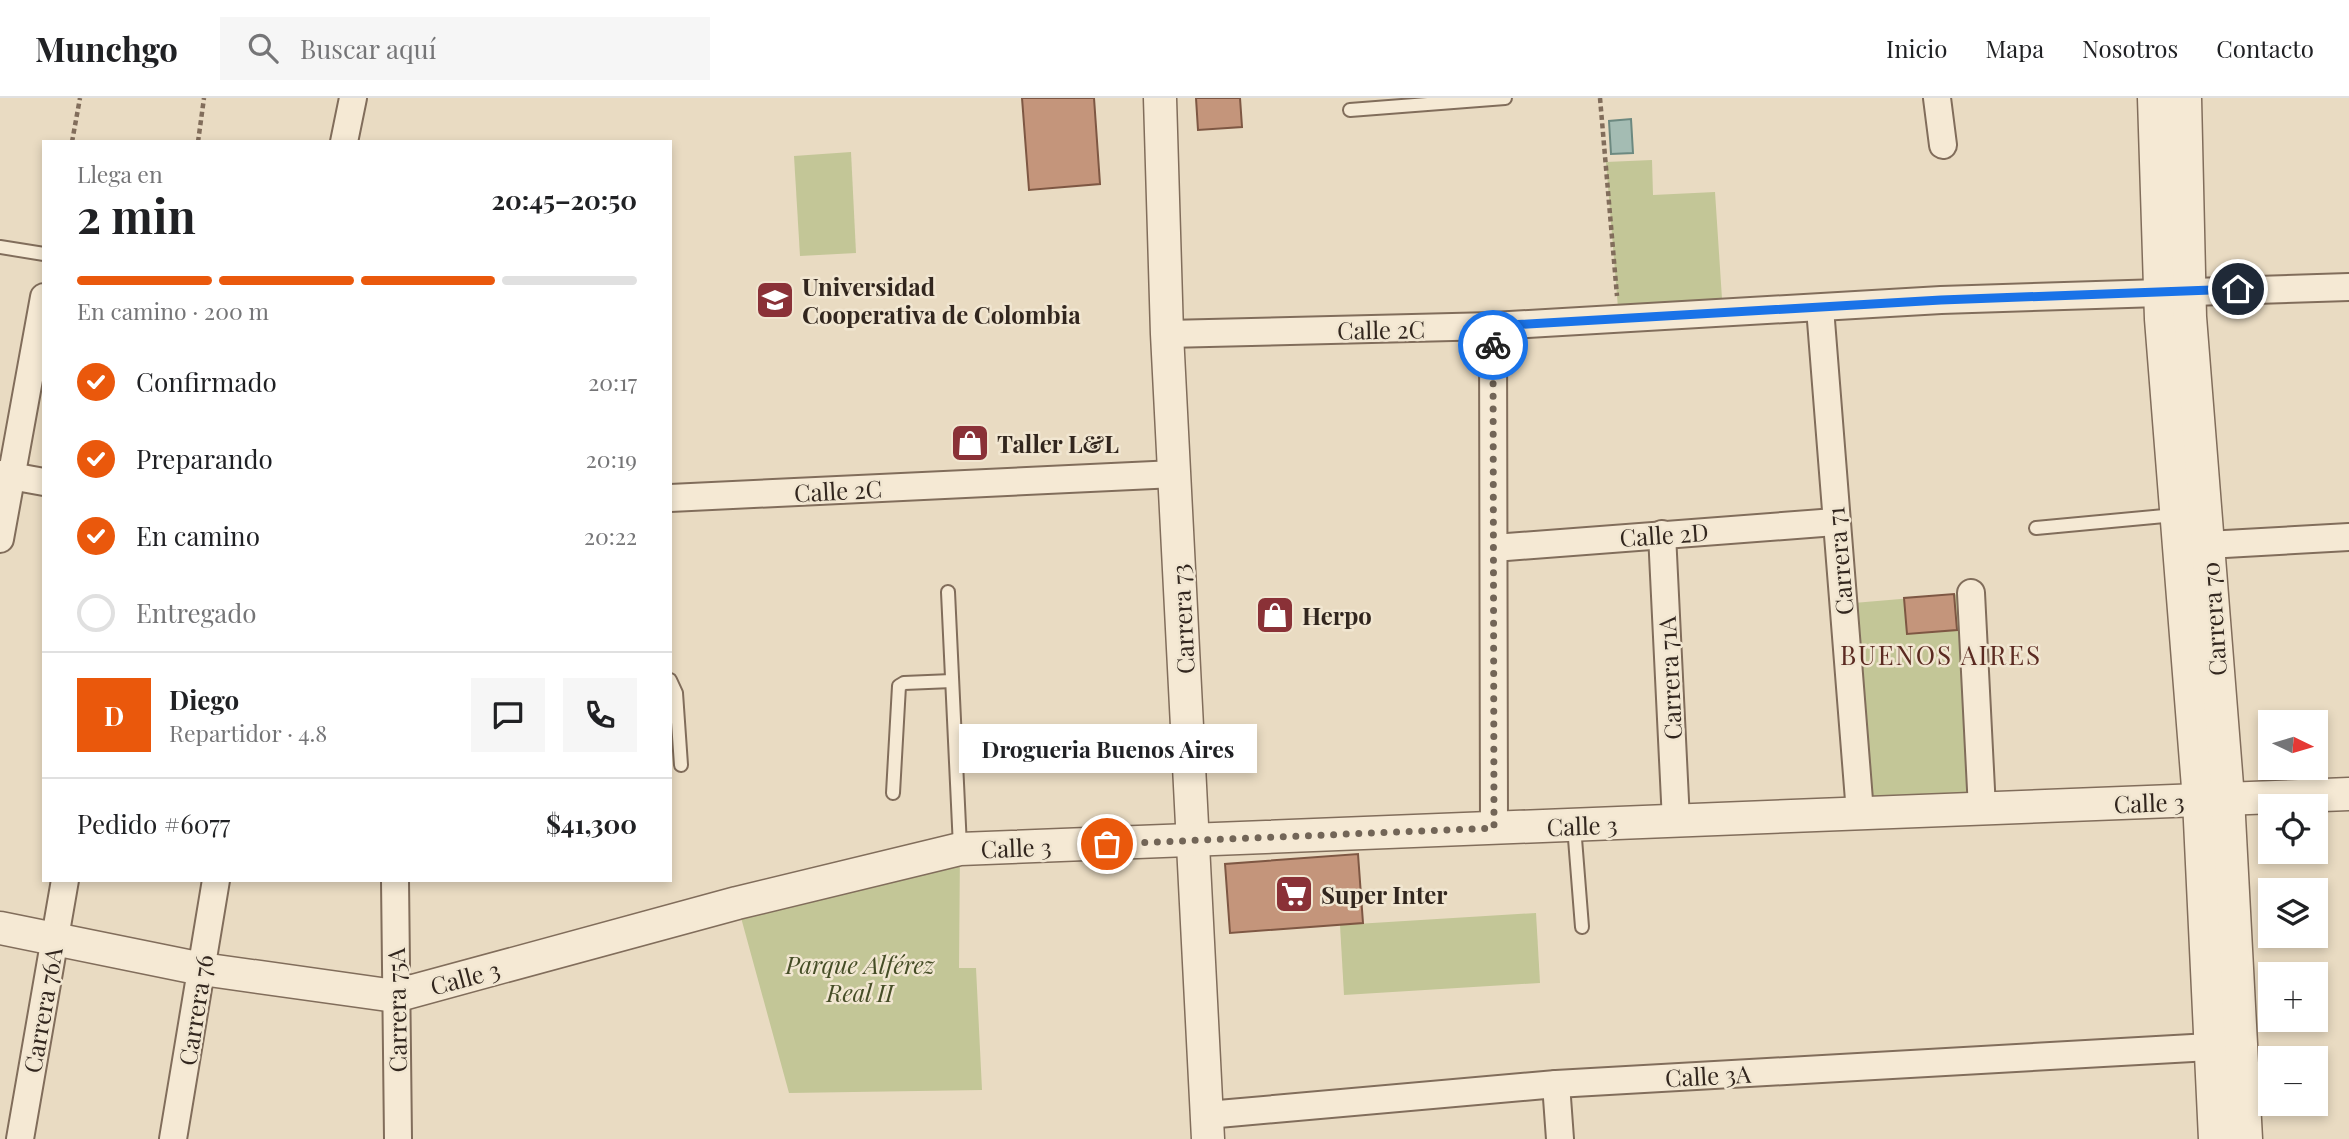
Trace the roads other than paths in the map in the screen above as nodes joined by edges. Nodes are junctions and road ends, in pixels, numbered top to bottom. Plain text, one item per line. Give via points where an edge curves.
1 (353, 98) edge
2 (1160, 98) edge
3 (1505, 98) edge
4 (1937, 98) edge
5 (2154, 98) edge
6 (2185, 98) edge
7 (1350, 110) dead end
8 (344, 140) edge
9 (1943, 145) dead end
10 (0, 247) edge
11 (42, 254) edge
12 (2349, 287) edge
13 (2174, 291) junction
14 (42, 306) edge
15 (1820, 308) junction
16 (1493, 326) junction
17 (1167, 334) junction
18 (1175, 474) junction
19 (6, 475) edge
20 (42, 482) edge
21 (672, 499) edge
22 (2176, 515) junction
23 (1835, 522) junction
24 (2036, 528) dead end
25 (1662, 534) junction
26 (2349, 537) edge
27 (0, 539) edge
28 (2207, 545) junction
29 (1494, 548) junction
30 (948, 592) dead end
31 (1971, 593) dead end
32 (952, 681) junction
33 (672, 684) edge
34 (681, 765) dead end
35 (893, 793) dead end
36 (2349, 794) edge
37 (2213, 799) junction
38 (1982, 808) junction
39 (1860, 813) junction
40 (1676, 821) junction
41 (1573, 825) junction
42 (1494, 828) junction
43 (1194, 840) junction
44 (960, 849) junction
45 (65, 882) edge
46 (216, 882) edge
47 (395, 882) edge
48 (1582, 926) dead end
49 (0, 928) edge
50 (55, 939) junction
51 (202, 969) junction
52 (395, 996) junction
53 (2210, 1047) junction
54 (1556, 1084) junction
55 (1208, 1127) edge
56 (20, 1139) edge
57 (173, 1139) edge
58 (398, 1139) edge
59 (1560, 1139) edge
60 (2215, 1139) edge
61 (2246, 1139) edge

1 - 8 street
2 - 17 street, Carrera 73
3 - 7 lane
4 - 9 street
5 - 13 street, Carrera 70
6 - 13 street, Carrera 70
10 - 11 lane
12 - 13 street, Calle 2C
13 - 15 street, Calle 2C
13 - 22 street, Carrera 70
13 - 28 street, Carrera 70
14 - 19 street
15 - 16 street, Calle 2C
15 - 23 street, Carrera 71
16 - 17 street, Calle 2C
16 - 29 street
17 - 18 street, Carrera 73
18 - 21 street, Calle 2C
18 - 43 street, Carrera 73
19 - 20 street
19 - 27 street
22 - 24 lane
22 - 37 street, Carrera 70
23 - 25 street, Calle 2D
23 - 39 street, Carrera 71
25 - 29 street, Calle 2D
25 - 40 street, Carrera 71A
26 - 28 street
28 - 37 street, Carrera 70
29 - 42 street
30 - 32 lane
31 - 38 street
32 - 35 lane via 899,687
32 - 44 lane
33 - 34 lane
36 - 37 street, Calle 3
37 - 38 street, Calle 3
37 - 53 street, Carrera 70
37 - 61 street, Carrera 70
38 - 39 street, Calle 3
39 - 40 street, Calle 3
40 - 41 street, Calle 3
41 - 42 street, Calle 3
41 - 48 lane
42 - 43 street, Calle 3
43 - 44 street, Calle 3
43 - 55 street, Carrera 73
44 - 52 street, Calle 3 via 737,903
45 - 50 street, Carrera 76A
46 - 51 street, Carrera 76
47 - 52 street, Carrera 75A
49 - 50 street, Calle 3
50 - 51 street, Calle 3
50 - 56 street, Carrera 76A
51 - 52 street, Calle 3
51 - 57 street, Carrera 76
52 - 58 street, Carrera 75A
53 - 54 street, Calle 3A
53 - 60 street, Carrera 70
54 - 55 street, Calle 3A
54 - 59 street

